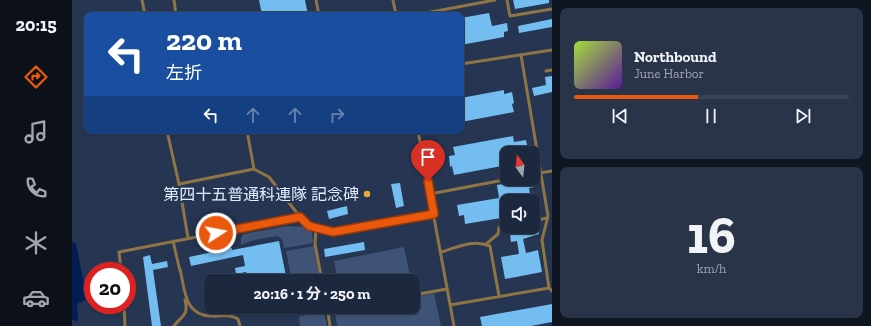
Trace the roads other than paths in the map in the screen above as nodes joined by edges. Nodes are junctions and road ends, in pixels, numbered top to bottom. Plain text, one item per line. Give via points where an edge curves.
1 (142, 0) edge
2 (174, 0) edge
3 (316, 0) edge
4 (393, 0) edge
5 (495, 0) edge
6 (507, 0) edge
7 (552, 9) edge
8 (144, 12) edge
9 (176, 12) edge
10 (318, 12) edge
11 (395, 12) edge
12 (431, 12) edge
13 (552, 50) edge
14 (521, 55) junction
15 (464, 64) edge
16 (552, 70) edge
17 (546, 71) dead end
18 (168, 134) edge
19 (248, 134) edge
20 (419, 134) edge
21 (254, 169) junction
22 (552, 171) edge
23 (541, 173) junction
24 (500, 181) edge
25 (179, 184) junction
26 (430, 194) junction
27 (434, 214) junction
28 (300, 217) junction
29 (547, 218) junction
30 (540, 220) edge
31 (500, 227) edge
32 (316, 229) junction
33 (188, 238) junction
34 (173, 241) junction
35 (486, 244) junction
36 (441, 252) junction
37 (120, 262) edge
38 (180, 269) junction
39 (321, 274) edge
40 (549, 288) junction
41 (447, 289) junction
42 (552, 291) edge
43 (420, 294) edge
44 (499, 296) junction
45 (450, 305) junction
46 (124, 314) edge
47 (328, 314) edge
48 (125, 326) edge
49 (174, 326) edge
50 (240, 326) edge
51 (330, 326) edge
52 (454, 326) edge

1 - 8 lane
2 - 9 lane
3 - 10 lane
4 - 11 lane
5 - 12 lane
6 - 7 lane via 510,16
13 - 14 lane
14 - 15 lane
14 - 23 lane
16 - 17 lane
18 - 25 lane
19 - 21 lane
20 - 26 lane
21 - 25 lane
21 - 28 lane via 269,177
22 - 23 lane
23 - 29 lane
24 - 26 lane
25 - 33 lane
26 - 27 lane
27 - 32 lane via 333,232
27 - 36 lane
28 - 32 lane
28 - 33 lane
29 - 30 lane
29 - 40 lane via 542,240
31 - 35 lane via 498,234
32 - 39 lane via 315,244
33 - 34 lane
34 - 37 lane via 119,252
34 - 38 lane
35 - 36 lane via 466,244
35 - 44 lane via 490,246
36 - 41 lane
38 - 49 lane via 186,311 184,317
38 - 50 lane via 190,308 196,314 230,315 238,319
40 - 42 lane
40 - 44 lane
41 - 43 lane
41 - 45 lane
44 - 45 lane
45 - 52 lane
46 - 48 lane
47 - 51 lane

